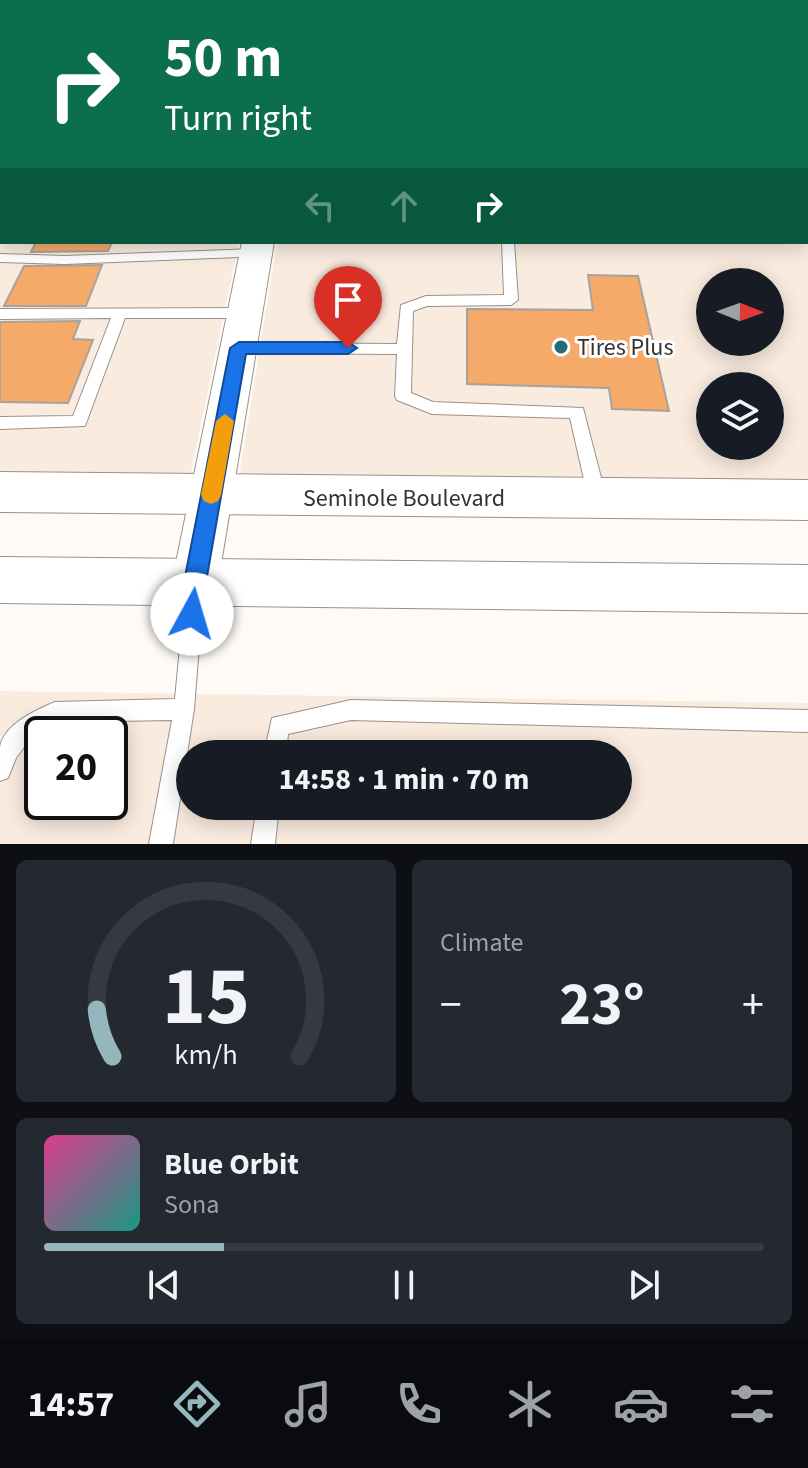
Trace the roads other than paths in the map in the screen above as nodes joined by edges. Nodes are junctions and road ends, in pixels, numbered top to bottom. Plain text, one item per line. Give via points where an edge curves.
1 (508, 244) edge
2 (257, 247) edge
3 (0, 258) edge
4 (120, 313) junction
5 (0, 314) edge
6 (242, 330) junction
7 (403, 349) junction
8 (0, 423) edge
9 (0, 492) edge
10 (211, 496) junction
11 (598, 499) junction
12 (808, 500) edge
13 (0, 580) edge
14 (195, 582) junction
15 (808, 589) edge
16 (184, 709) junction
17 (808, 721) edge
18 (182, 740) edge
19 (277, 740) edge
20 (0, 770) edge
21 (176, 797) edge
22 (266, 820) edge
23 (161, 844) edge
24 (263, 844) edge

1 - 7 lane via 511,300 426,301 406,308
2 - 3 lane via 65,260
2 - 6 street
4 - 5 lane
4 - 6 lane
4 - 8 lane via 79,422
6 - 7 lane
6 - 10 street
7 - 11 lane via 403,396 432,408 577,412
9 - 10 main road, Seminole Boulevard
10 - 11 main road, Seminole Boulevard
10 - 14 street
11 - 12 main road, Seminole Boulevard
13 - 14 main road
14 - 15 main road
14 - 16 lane
16 - 18 lane
16 - 20 lane via 55,712 17,736
17 - 19 lane via 351,710 279,725
21 - 23 lane
22 - 24 lane

